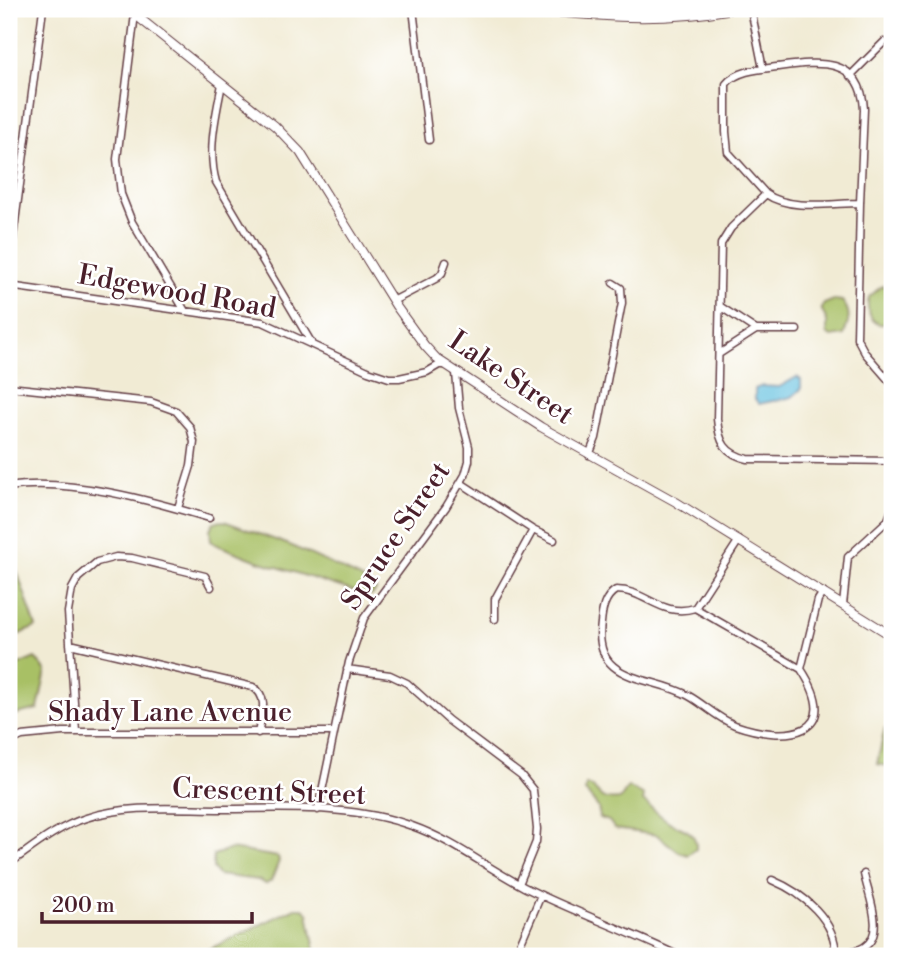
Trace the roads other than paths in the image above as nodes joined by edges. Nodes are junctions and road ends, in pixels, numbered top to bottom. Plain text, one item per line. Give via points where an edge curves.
1 (43, 9) edge
2 (413, 9) edge
3 (528, 9) edge
4 (729, 9) edge
5 (751, 9) edge
6 (560, 10) edge
7 (132, 12) edge
8 (682, 12) edge
9 (884, 42) dead end
10 (763, 69) junction
11 (850, 76) junction
12 (222, 85) junction
13 (429, 140) dead end
14 (766, 194) junction
15 (860, 203) junction
16 (446, 262) dead end
17 (9, 268) edge
18 (613, 282) dead end
19 (9, 286) edge
20 (393, 301) junction
21 (721, 307) junction
22 (185, 311) junction
23 (756, 330) junction
24 (797, 330) dead end
25 (312, 344) junction
26 (719, 354) junction
27 (452, 368) junction
28 (892, 384) edge
29 (9, 387) edge
30 (589, 455) junction
31 (892, 461) edge
32 (461, 483) junction
33 (9, 487) edge
34 (178, 508) junction
35 (892, 509) edge
36 (209, 518) dead end
37 (533, 530) junction
38 (554, 540) dead end
39 (739, 540) junction
40 (211, 587) dead end
41 (822, 592) junction
42 (843, 605) junction
43 (695, 608) junction
44 (495, 619) dead end
45 (892, 636) edge
46 (70, 644) junction
47 (347, 669) junction
48 (801, 669) junction
49 (76, 732) junction
50 (333, 732) junction
51 (258, 733) junction
52 (9, 742) edge
53 (318, 810) junction
54 (9, 864) edge
55 (864, 874) dead end
56 (772, 880) dead end
57 (519, 884) junction
58 (541, 895) junction
59 (836, 955) edge
60 (515, 956) edge
61 (678, 956) edge

1 - 17 street
2 - 13 street
3 - 6 main road
4 - 8 main road
5 - 10 street
6 - 8 main road via 655,18
7 - 12 street, Lake Street
7 - 22 street via 117,159 121,194 132,222
9 - 11 street
10 - 11 street via 822,62
10 - 14 street via 736,76 726,84 726,136 731,157
11 - 15 street via 863,103
12 - 20 street, Lake Street via 300,152
12 - 25 street via 212,149 216,182
14 - 15 street via 796,204
14 - 21 street via 722,241
15 - 28 street via 857,338
16 - 20 street via 437,278
18 - 30 street via 621,288 622,303
19 - 22 street, Edgewood Road
20 - 27 street, Lake Street via 425,346
21 - 23 street
21 - 26 street
22 - 25 street, Edgewood Road via 263,322
23 - 24 street
23 - 26 street
25 - 27 street, Edgewood Road via 393,379 439,365
26 - 31 street via 718,434 732,454 765,461
27 - 30 street, Lake Street
27 - 32 street, Spruce Street via 458,375 459,408 469,447 468,468
29 - 34 street via 150,402 176,411 190,427 194,442
30 - 39 street, Lake Street
32 - 37 street
32 - 47 street, Spruce Street via 364,618
33 - 34 street via 82,489
34 - 36 street
35 - 42 street via 888,520 848,557
37 - 38 street
37 - 44 street via 495,600
39 - 41 street, Lake Street
39 - 43 street
40 - 46 street via 205,576 132,558 106,558 84,571 72,589
41 - 42 street, Lake Street
41 - 48 street
42 - 45 street, Lake Street
43 - 48 street
43 - 48 street via 670,610 616,590 608,596 602,617 604,653 625,674 684,694 722,719 755,730 792,732 813,724 816,701
46 - 49 street
46 - 51 street via 255,688 264,700
47 - 50 street, Spruce Street
47 - 57 street via 390,675 407,683 532,786 536,842
49 - 51 street, Shady Lane Avenue
49 - 52 street, Shady Lane Avenue via 22,736
50 - 51 street, Shady Lane Avenue
50 - 53 street, Spruce Street
53 - 54 street, Crescent Street via 115,810 61,828
53 - 57 street, Crescent Street via 411,825
55 - 59 street via 875,934 864,947
56 - 59 street via 817,910 833,934
57 - 58 street, Crescent Street
58 - 60 street
58 - 61 street, Crescent Street

